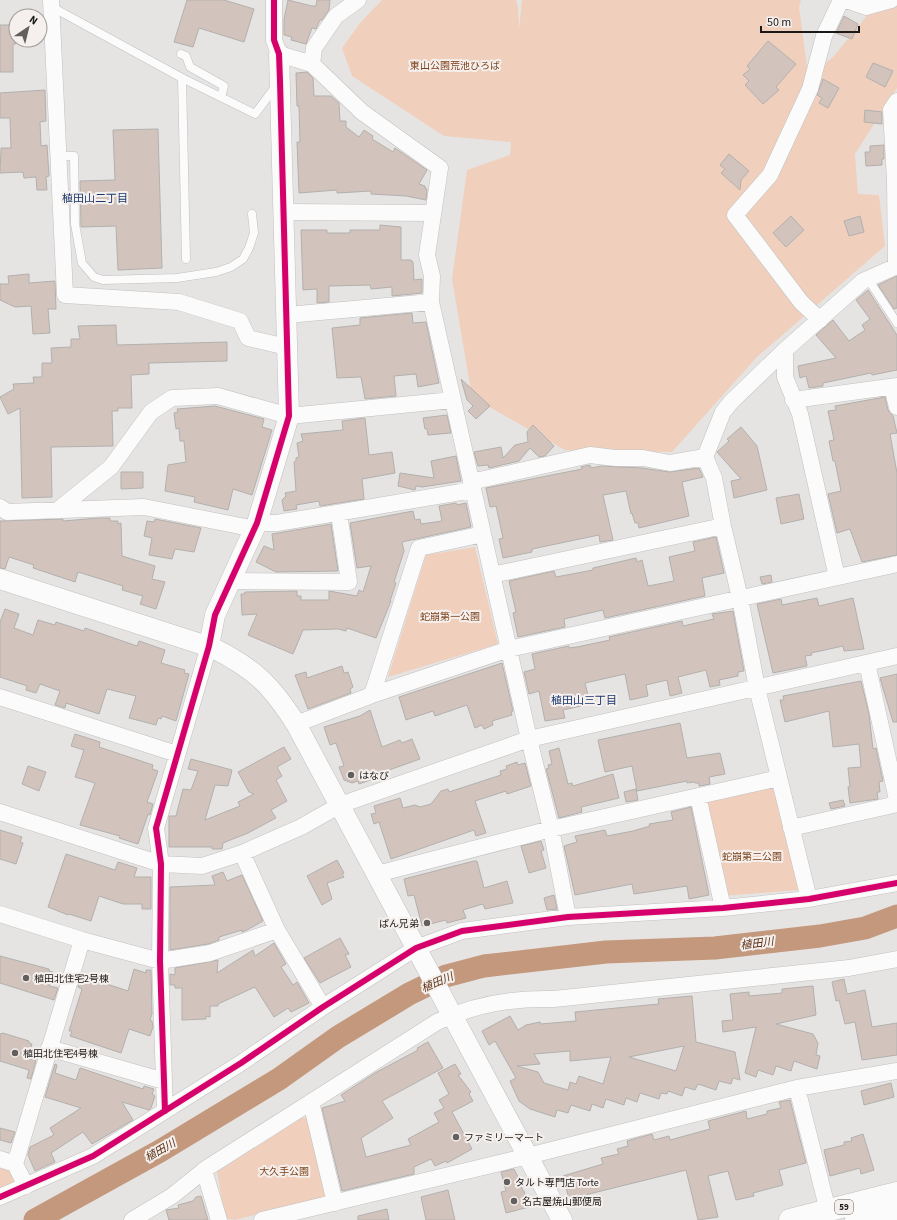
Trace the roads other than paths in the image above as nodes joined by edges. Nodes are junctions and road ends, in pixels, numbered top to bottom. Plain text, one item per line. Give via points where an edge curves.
1 (274, 0) edge
2 (358, 0) edge
3 (841, 0) edge
4 (846, 0) edge
5 (891, 0) edge
6 (51, 3) edge
7 (180, 54) dead end
8 (279, 54) junction
9 (312, 64) junction
10 (182, 78) junction
11 (280, 81) junction
12 (221, 97) junction
13 (897, 101) edge
14 (58, 156) junction
15 (896, 180) edge
16 (284, 212) junction
17 (433, 213) junction
18 (252, 214) dead end
19 (186, 259) dead end
20 (897, 266) edge
21 (868, 279) junction
22 (431, 302) junction
23 (287, 315) junction
24 (820, 320) junction
25 (897, 323) edge
26 (288, 347) junction
27 (785, 350) junction
28 (895, 386) edge
29 (453, 400) junction
30 (793, 400) junction
31 (897, 407) edge
32 (289, 416) junction
33 (705, 457) junction
34 (472, 486) junction
35 (0, 507) edge
36 (59, 509) junction
37 (339, 513) junction
38 (256, 526) junction
39 (723, 526) junction
40 (483, 534) junction
41 (897, 564) edge
42 (492, 575) junction
43 (837, 577) junction
44 (0, 579) edge
45 (232, 582) junction
46 (740, 598) junction
47 (208, 646) junction
48 (509, 649) junction
49 (897, 656) edge
50 (867, 663) junction
51 (757, 688) junction
52 (372, 695) junction
53 (0, 697) edge
54 (296, 724) junction
55 (529, 739) junction
56 (177, 754) junction
57 (779, 778) junction
58 (698, 796) junction
59 (897, 800) edge
60 (897, 804) edge
61 (340, 806) junction
62 (0, 812) edge
63 (791, 828) junction
64 (551, 829) junction
65 (242, 853) junction
66 (161, 864) junction
67 (377, 874) junction
68 (897, 883) edge
69 (809, 899) junction
70 (723, 908) junction
71 (0, 914) edge
72 (568, 917) junction
73 (277, 930) junction
74 (82, 940) junction
75 (418, 951) junction
76 (897, 959) edge
77 (160, 962) junction
78 (323, 1007) junction
79 (452, 1014) junction
80 (49, 1048) junction
81 (897, 1072) edge
82 (164, 1081) junction
83 (797, 1088) junction
84 (311, 1102) junction
85 (165, 1110) junction
86 (528, 1156) junction
87 (7, 1161) edge
88 (204, 1170) junction
89 (26, 1186) junction
90 (897, 1193) edge
91 (0, 1197) edge
92 (335, 1203) junction
93 (897, 1209) edge
94 (828, 1210) junction
95 (132, 1220) edge
96 (219, 1220) edge
97 (262, 1220) edge
98 (562, 1220) edge
99 (790, 1220) edge
100 (856, 1220) edge

1 - 8 street via 274,40
2 - 9 street via 336,16 314,48
3 - 24 street via 824,36 810,89 770,175 735,215 801,302
4 - 5 street via 866,7
6 - 10 lane
6 - 14 street
7 - 12 lane via 186,56 190,67 224,86
8 - 9 street
8 - 11 street
9 - 17 street via 362,112 440,168
10 - 12 lane
10 - 19 lane
11 - 12 lane via 255,114
11 - 16 street
13 - 15 street via 891,110
14 - 18 lane via 74,156 75,224 82,263 94,277 103,280 176,278 231,267 249,248 254,233
14 - 26 street via 64,295 179,302 240,321 248,338
15 - 20 street
16 - 17 street
16 - 23 street
17 - 22 street via 427,255 432,276
20 - 21 street
21 - 24 street
21 - 25 lane
22 - 23 street
22 - 29 street
23 - 26 street
24 - 27 street
26 - 32 street
27 - 30 street via 785,377
27 - 33 street via 723,412
28 - 30 street
28 - 31 street
29 - 32 street
29 - 34 street
30 - 43 street via 800,414
32 - 36 street via 218,396 172,398 151,412 111,467
32 - 38 street
33 - 34 street via 670,463 643,458 590,455
33 - 39 street via 714,478
34 - 37 street
34 - 40 street
35 - 36 street via 7,512
36 - 38 street via 144,507
37 - 38 street
37 - 45 street via 348,582
38 - 45 street
39 - 42 street
39 - 46 street
40 - 42 street
40 - 52 street via 419,548
41 - 43 street
42 - 48 street
43 - 46 street
44 - 47 street
45 - 47 street via 215,615
46 - 48 street
46 - 51 street
47 - 54 street via 233,658 257,675 277,694
47 - 56 street
48 - 52 street
48 - 55 street
49 - 50 street
50 - 51 street
50 - 59 street
51 - 55 street
51 - 57 street
52 - 54 street
53 - 56 street
54 - 61 street
55 - 61 street
55 - 64 street
56 - 66 street via 156,828
57 - 58 street
57 - 63 street
58 - 64 street
58 - 70 street
60 - 63 street
61 - 65 street
61 - 67 street
62 - 66 street
63 - 69 street
64 - 67 street
64 - 72 street
65 - 66 street via 202,866
65 - 73 street
66 - 77 street
67 - 75 street
68 - 69 street
69 - 70 street
70 - 72 street
71 - 74 street
72 - 75 street via 462,931
73 - 77 street via 210,953
73 - 78 street
74 - 77 street
74 - 80 street
75 - 78 street
75 - 79 street
76 - 79 street via 849,968 554,999 527,998 496,1002
77 - 82 street
78 - 85 street via 241,1063
79 - 84 street
79 - 86 street
80 - 82 street
80 - 87 street
81 - 83 street
82 - 85 street
83 - 86 street
83 - 94 street
84 - 88 street
84 - 92 street
85 - 89 street via 93,1156
86 - 92 street
86 - 98 street
87 - 89 street
88 - 95 street via 172,1196
88 - 96 street
89 - 91 street
90 - 94 main road, 59
92 - 97 street
93 - 100 main road, 59
94 - 99 main road, 59

